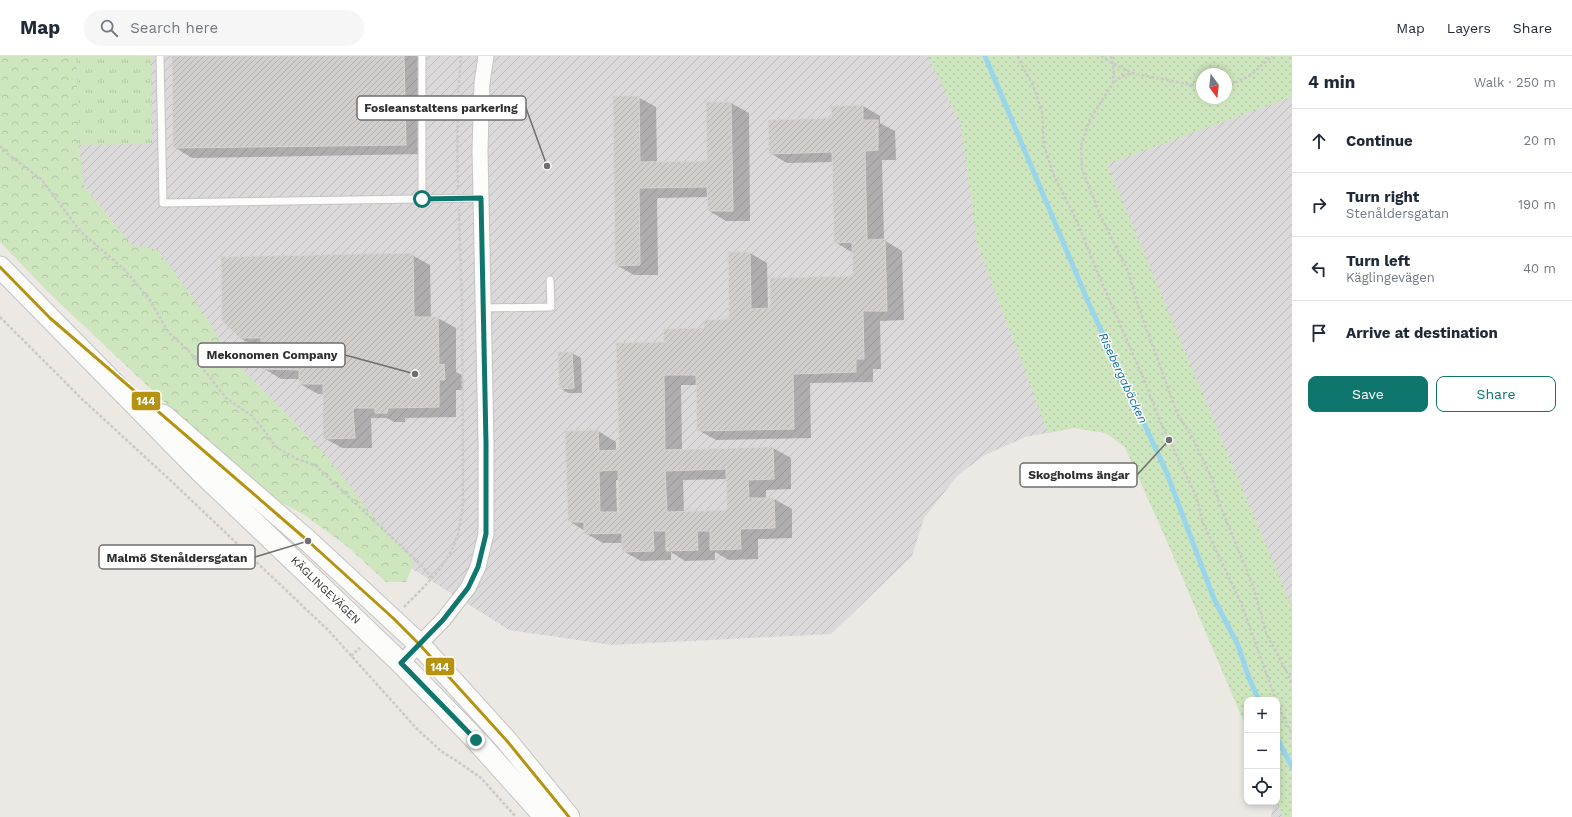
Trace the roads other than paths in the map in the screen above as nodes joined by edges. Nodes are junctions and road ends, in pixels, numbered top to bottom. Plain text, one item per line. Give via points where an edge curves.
1 (160, 56) edge
2 (422, 56) edge
3 (486, 56) edge
4 (481, 198) junction
5 (422, 199) junction
6 (0, 267) edge
7 (550, 280) dead end
8 (484, 308) junction
9 (50, 318) junction
10 (420, 645) junction
11 (401, 663) junction
12 (545, 817) edge
13 (569, 817) edge

1 - 5 lane via 163,202
2 - 5 lane
3 - 4 street via 482,91
4 - 5 lane
4 - 8 street
6 - 9 main road, KÄGLINGEVÄGEN
7 - 8 lane via 551,307
8 - 10 street via 486,534 478,567 468,588
9 - 10 main road, KÄGLINGEVÄGEN via 308,541
9 - 11 main road, KÄGLINGEVÄGEN via 200,471
10 - 11 street
10 - 13 main road, KÄGLINGEVÄGEN via 507,741
11 - 12 main road, KÄGLINGEVÄGEN via 476,740

